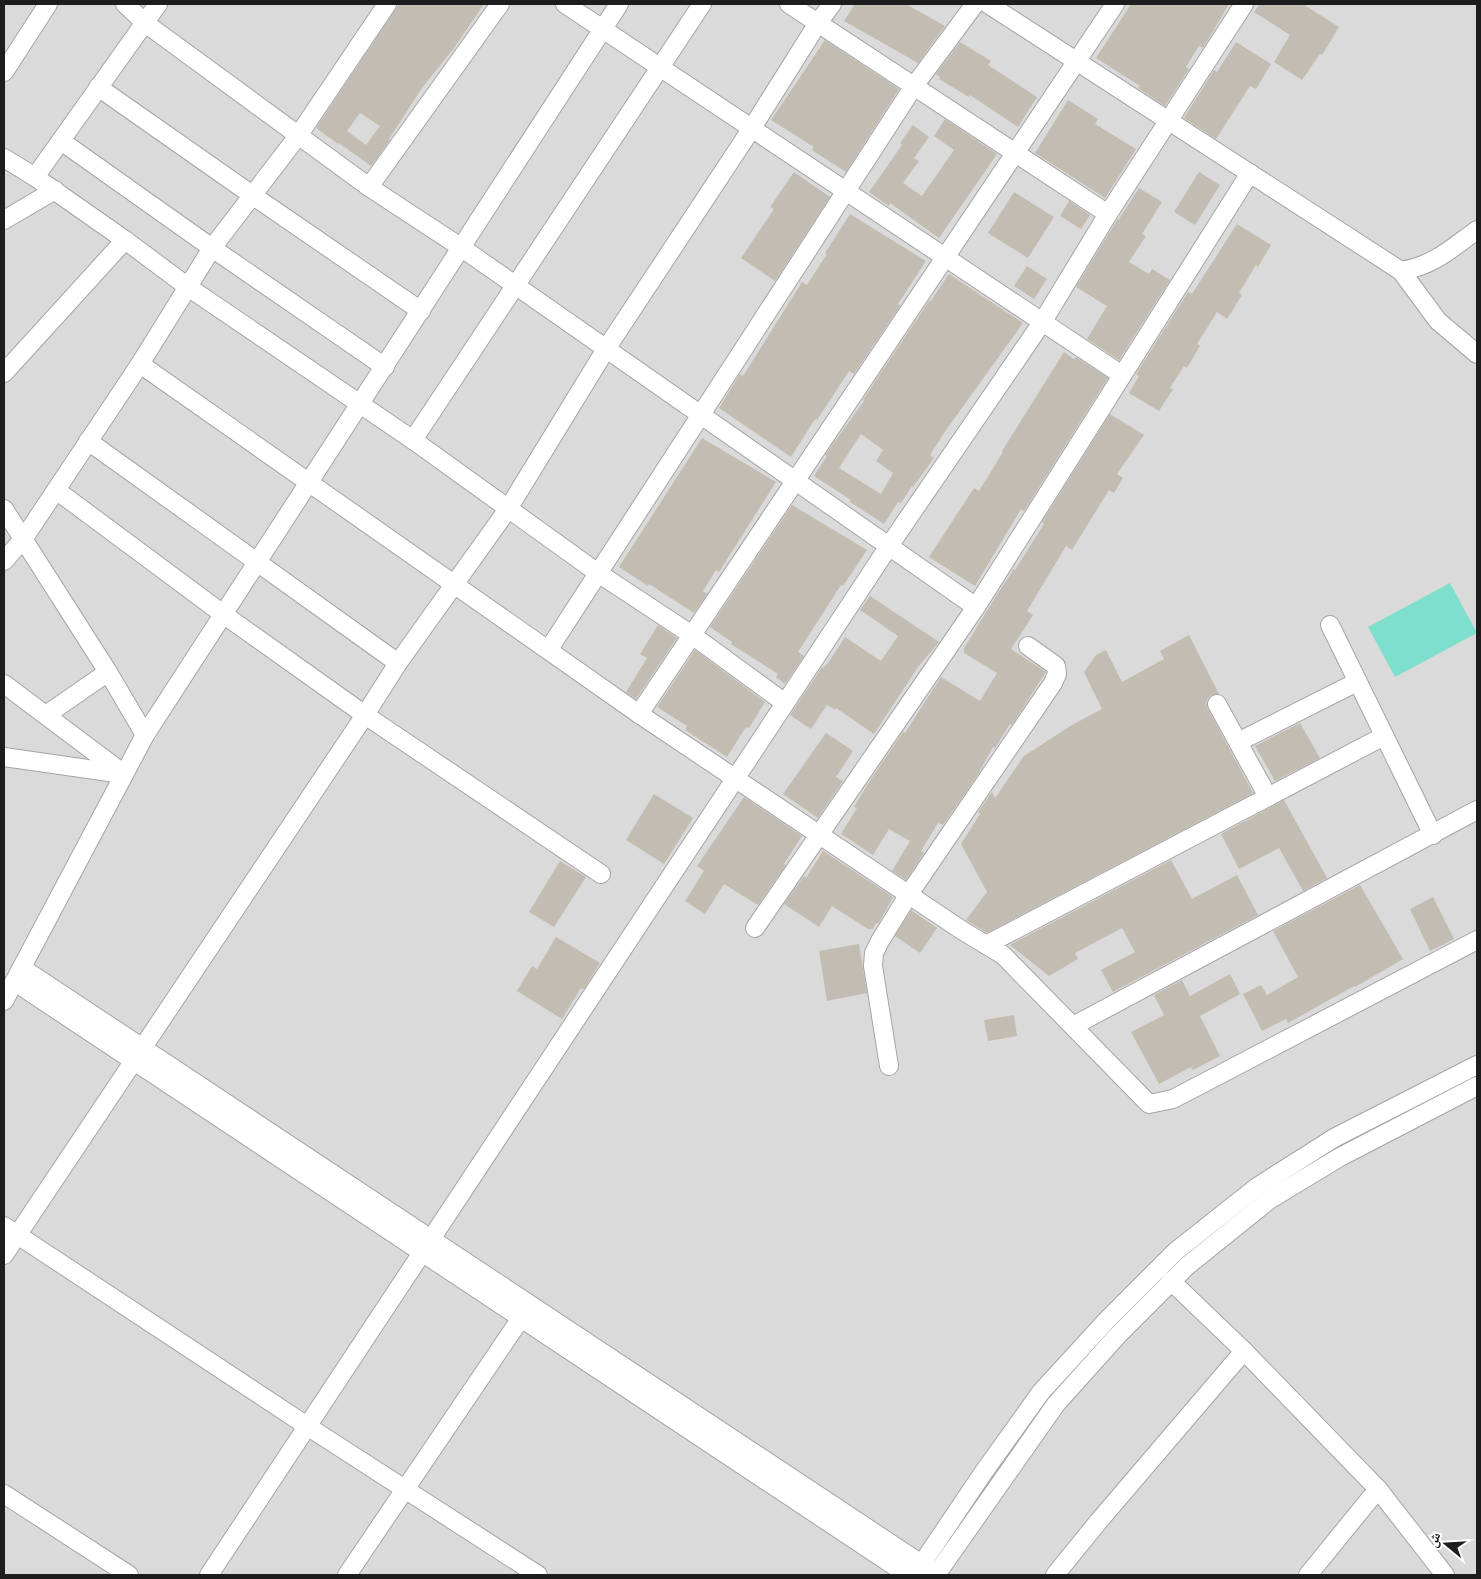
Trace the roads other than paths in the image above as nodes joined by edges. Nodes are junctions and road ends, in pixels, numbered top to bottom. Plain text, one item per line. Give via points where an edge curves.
1 (48, 4) edge
2 (125, 4) edge
3 (158, 4) edge
4 (387, 4) edge
5 (500, 4) edge
6 (565, 4) edge
7 (619, 4) edge
8 (702, 4) edge
9 (789, 4) edge
10 (832, 4) edge
11 (975, 4) edge
12 (988, 4) edge
13 (1115, 4) edge
14 (1244, 4) edge
15 (145, 22) junction
16 (818, 23) junction
17 (603, 29) junction
18 (1077, 61) junction
19 (660, 67) junction
20 (4, 72) edge
21 (914, 86) junction
22 (98, 87) junction
23 (1169, 121) junction
24 (752, 128) junction
25 (298, 136) junction
26 (61, 141) junction
27 (1016, 153) junction
28 (4, 158) edge
29 (1250, 173) junction
30 (35, 177) junction
31 (368, 187) junction
32 (55, 190) junction
33 (847, 191) junction
34 (252, 195) junction
35 (1108, 214) junction
36 (4, 220) edge
37 (1477, 230) edge
38 (125, 240) junction
39 (212, 248) junction
40 (462, 248) junction
41 (946, 257) junction
42 (1401, 271) junction
43 (516, 285) junction
44 (188, 287) junction
45 (421, 311) junction
46 (1043, 321) junction
47 (606, 348) junction
48 (1477, 354) edge
49 (140, 364) junction
50 (385, 366) junction
51 (4, 373) edge
52 (1122, 375) junction
53 (360, 405) junction
54 (702, 415) junction
55 (413, 440) junction
56 (88, 441) junction
57 (796, 481) junction
58 (310, 482) junction
59 (56, 490) junction
60 (4, 509) edge
61 (508, 509) junction
62 (24, 538) junction
63 (889, 546) junction
64 (4, 561) edge
65 (258, 561) junction
66 (598, 573) junction
67 (454, 584) junction
68 (976, 606) junction
69 (223, 614) junction
70 (1330, 625) dead end
71 (692, 635) junction
72 (1028, 646) dead end
73 (549, 649) junction
74 (398, 663) junction
75 (108, 672) junction
76 (1358, 682) junction
77 (4, 684) edge
78 (785, 703) junction
79 (1217, 704) dead end
80 (639, 714) junction
81 (46, 715) junction
82 (366, 715) junction
83 (145, 735) junction
84 (1384, 736) junction
85 (1238, 742) junction
86 (4, 757) edge
87 (124, 774) junction
88 (735, 779) junction
89 (1268, 797) junction
90 (1477, 810) edge
91 (821, 834) junction
92 (1433, 835) junction
93 (601, 874) dead end
94 (909, 894) junction
95 (755, 928) dead end
96 (1477, 940) edge
97 (986, 945) junction
98 (19, 975) junction
99 (4, 1001) edge
100 (1073, 1026) junction
101 (138, 1054) junction
102 (1477, 1065) edge
103 (889, 1066) dead end
104 (1477, 1086) edge
105 (10, 1231) edge
106 (427, 1246) junction
107 (4, 1255) edge
108 (1172, 1281) junction
109 (521, 1318) junction
110 (1244, 1351) junction
111 (307, 1426) junction
112 (406, 1489) junction
113 (1378, 1489) junction
114 (4, 1494) edge
115 (914, 1572) edge
116 (129, 1575) edge
117 (209, 1575) edge
118 (348, 1575) edge
119 (538, 1575) edge
120 (937, 1575) edge
121 (1055, 1575) edge
122 (1308, 1575) edge
123 (1444, 1575) edge

1 - 20 street
2 - 15 street
3 - 15 street
4 - 25 street
5 - 31 street
6 - 17 street
7 - 17 street
8 - 19 street
9 - 16 street
10 - 16 street
11 - 21 street
12 - 18 street
13 - 18 street
14 - 23 street
15 - 22 street
15 - 25 street
16 - 21 street
16 - 24 street
17 - 19 street
17 - 40 street
18 - 23 street
18 - 27 street
19 - 24 street
19 - 43 street
21 - 27 street
21 - 33 street
22 - 26 street
22 - 34 street
23 - 29 street
23 - 35 street
24 - 33 street
24 - 47 street
25 - 31 street
25 - 34 street
26 - 30 street
26 - 39 street
27 - 35 street
27 - 41 street
28 - 30 street
29 - 42 street
29 - 52 street
30 - 32 street
31 - 40 street
32 - 36 street
32 - 38 street
33 - 41 street
33 - 54 street
34 - 39 street
34 - 45 street
35 - 46 street
37 - 42 street via 1438,258 1419,268
38 - 44 street
38 - 51 street
39 - 44 street
39 - 50 street
40 - 43 street
40 - 45 street
41 - 46 street
41 - 57 street
42 - 48 street via 1438,321
43 - 47 street
43 - 55 street
44 - 49 street
44 - 53 street
45 - 50 street
46 - 52 street
46 - 63 street
47 - 54 street
47 - 61 street
49 - 56 street
49 - 58 street
50 - 53 street
52 - 68 street
53 - 55 street
53 - 58 street
54 - 57 street
54 - 66 street
55 - 61 street
56 - 59 street
56 - 65 street
57 - 63 street
57 - 71 street
58 - 65 street
58 - 67 street
59 - 62 street
59 - 69 street
60 - 62 street
61 - 66 street
61 - 67 street
62 - 64 street
62 - 75 street
63 - 68 street
63 - 78 street
65 - 69 street
65 - 74 street
66 - 71 street
66 - 73 street
67 - 73 street
67 - 74 street
68 - 91 street
69 - 82 street
69 - 83 street
70 - 76 street
71 - 78 street
71 - 80 street
72 - 94 street via 1056,666 1053,683
73 - 80 street
74 - 82 street
75 - 81 street
75 - 83 street
76 - 84 street
76 - 85 street
77 - 81 street
78 - 88 street
79 - 85 street
80 - 88 street
81 - 87 street
82 - 93 street
82 - 101 street
83 - 87 street
84 - 89 street
84 - 92 street
85 - 89 street
86 - 87 street
87 - 98 street
88 - 91 street
88 - 106 street
89 - 97 street
90 - 92 street
91 - 94 street
91 - 95 street
92 - 100 street
94 - 97 street
94 - 103 street via 874,953 873,966
96 - 100 street via 1173,1099 1149,1104
97 - 100 street via 1003,955
98 - 99 street
98 - 101 street
101 - 105 street
101 - 106 street
102 - 115 street via 1334,1138 1257,1187 1176,1252 1106,1320 1041,1392
104 - 108 street via 1340,1157 1269,1200
105 - 107 street
105 - 111 street
106 - 109 street
106 - 111 street
106 - 115 street
108 - 110 street
108 - 120 street via 1056,1404
109 - 112 street
109 - 115 street
110 - 113 street
110 - 121 street
111 - 112 street
111 - 117 street
112 - 118 street
112 - 119 street
113 - 122 street
113 - 123 street
114 - 116 street
115 - 120 street

